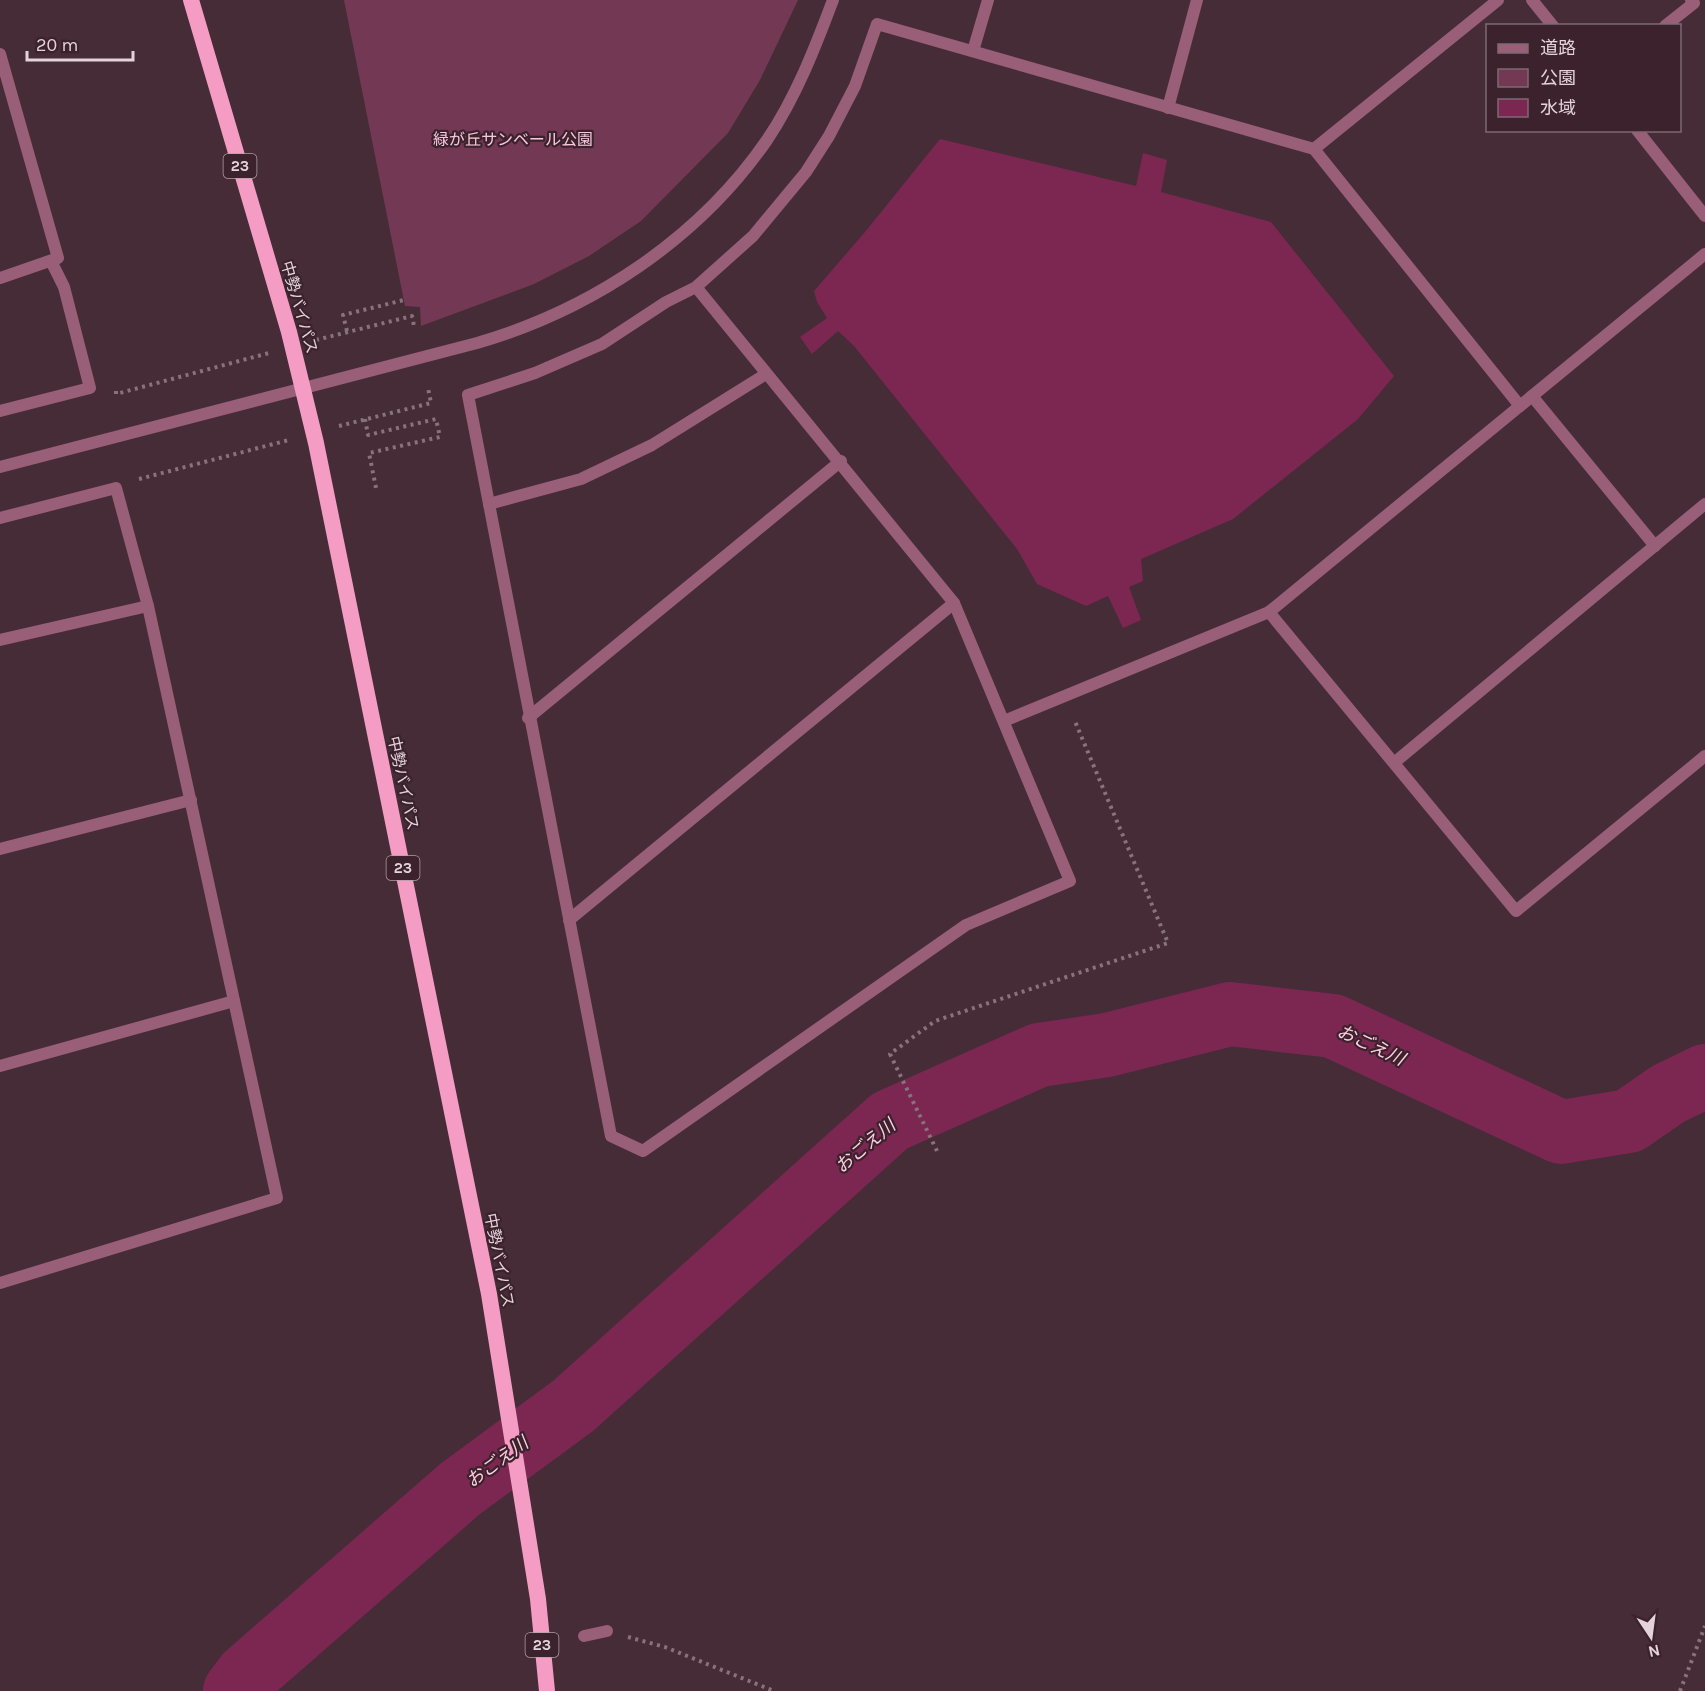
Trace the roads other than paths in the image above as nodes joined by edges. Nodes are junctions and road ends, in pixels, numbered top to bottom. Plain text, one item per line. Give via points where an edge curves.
1 (191, 0) edge
2 (833, 0) edge
3 (988, 0) edge
4 (1197, 0) edge
5 (1498, 0) edge
6 (1532, 0) edge
7 (1691, 0) edge
8 (1550, 24) edge
9 (1668, 24) edge
10 (973, 51) junction
11 (0, 54) edge
12 (3, 73) edge
13 (1168, 108) junction
14 (1639, 132) edge
15 (1314, 149) junction
16 (1705, 216) edge
17 (1705, 254) edge
18 (51, 261) junction
19 (0, 278) edge
20 (696, 287) junction
21 (766, 374) junction
22 (1532, 396) junction
23 (1520, 406) junction
24 (0, 411) edge
25 (841, 461) junction
26 (0, 467) edge
27 (489, 504) junction
28 (1705, 504) edge
29 (0, 518) edge
30 (1655, 546) junction
31 (954, 603) junction
32 (148, 606) junction
33 (1269, 612) junction
34 (0, 640) edge
35 (528, 718) junction
36 (1004, 721) junction
37 (1705, 756) edge
38 (1395, 762) junction
39 (191, 800) junction
40 (0, 849) edge
41 (569, 920) junction
42 (234, 1001) junction
43 (0, 1066) edge
44 (0, 1283) edge
45 (607, 1631) road end
46 (585, 1636) dead end
47 (547, 1691) edge

1 - 47 highway, 中勢バイパス / 23 via 289,332 316,443 489,1294 538,1599
2 - 26 street via 789,102 767,140 741,173 686,230 587,300 507,335
3 - 10 street
4 - 13 street
5 - 15 street
6 - 8 street
7 - 9 street via 1694,3
10 - 13 street
10 - 20 street via 877,24 855,86 806,172 753,236
11 - 12 street
12 - 18 street via 58,258
13 - 15 street
14 - 16 street
15 - 23 street
17 - 22 street
18 - 19 street
18 - 24 street via 64,287 90,388
20 - 21 street
20 - 27 street via 602,344 535,373 468,395
21 - 25 street
21 - 27 street via 652,444 581,479
22 - 23 street
22 - 30 street
23 - 33 street
25 - 31 street
25 - 35 street
27 - 35 street
28 - 30 street
29 - 32 street via 116,488
30 - 38 street
31 - 36 street
31 - 41 street
32 - 34 street
32 - 39 street
33 - 36 street
33 - 38 street
35 - 41 street
36 - 41 street via 1070,881 966,925 643,1151 611,1136
37 - 38 street via 1516,911
39 - 40 street
39 - 42 street
42 - 43 street
42 - 44 street via 277,1198
45 - 46 street

